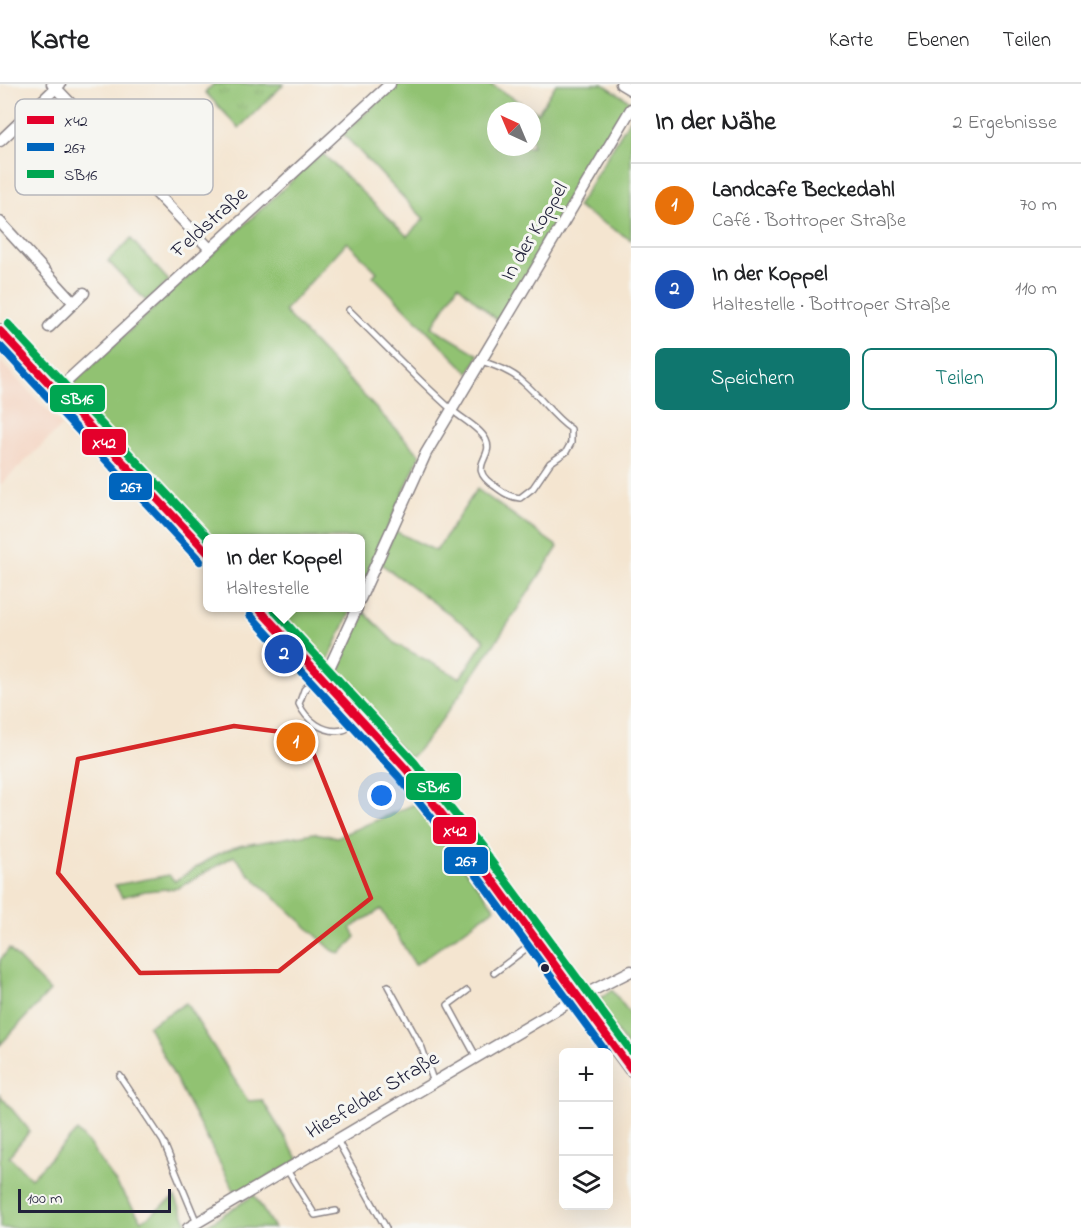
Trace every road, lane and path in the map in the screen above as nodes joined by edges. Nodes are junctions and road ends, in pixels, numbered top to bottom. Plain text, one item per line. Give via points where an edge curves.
1 (390, 84) edge
2 (621, 84) edge
3 (56, 85) edge
4 (631, 90) edge
5 (42, 99) edge
6 (69, 99) edge
7 (631, 110) edge
8 (15, 126) edge
9 (0, 141) edge
10 (160, 195) edge
11 (0, 222) edge
12 (210, 249) junction
13 (84, 293) dead end
14 (74, 303) junction
15 (349, 310) dead end
16 (49, 327) dead end
17 (0, 332) edge
18 (481, 361) junction
19 (56, 391) junction
20 (452, 410) junction
21 (203, 550) edge
22 (365, 588) edge
23 (262, 612) edge
24 (355, 612) edge
25 (322, 676) junction
26 (360, 718) junction
27 (536, 941) junction
28 (631, 971) edge
29 (494, 974) dead end
30 (388, 986) dead end
31 (467, 991) dead end
32 (579, 999) junction
33 (477, 1058) junction
34 (631, 1069) edge
35 (120, 1077) dead end
36 (434, 1083) junction
37 (337, 1140) junction
38 (287, 1170) junction
39 (336, 1211) dead end
40 (193, 1225) edge
41 (386, 1228) edge

1 - 12 street, Feldstraße
2 - 4 street
3 - 5 street
3 - 6 street
7 - 18 street, In der Koppel
8 - 9 street
10 - 12 street
11 - 14 street
12 - 19 street, Feldstraße
13 - 14 street
14 - 16 street
15 - 20 lane
17 - 19 main road
18 - 20 street, In der Koppel
18 - 20 lane via 524,382 571,429 566,452 550,463 528,494 511,497 482,475 487,441
19 - 21 main road
20 - 22 street, In der Koppel via 426,453
23 - 25 main road
24 - 25 street
25 - 26 main road
25 - 26 lane via 300,696 299,704 309,720 331,730 342,730
26 - 27 main road via 472,852
27 - 29 lane
27 - 32 main road
28 - 32 street, Hiesfelder Straße
30 - 36 lane via 422,1048
31 - 33 lane via 448,1005
32 - 33 street, Hiesfelder Straße
32 - 34 main road
33 - 36 street, Hiesfelder Straße
35 - 40 lane via 163,1141
36 - 37 street, Hiesfelder Straße
37 - 38 street, Hiesfelder Straße
37 - 41 lane
38 - 39 lane via 315,1215
38 - 40 street, Hiesfelder Straße

